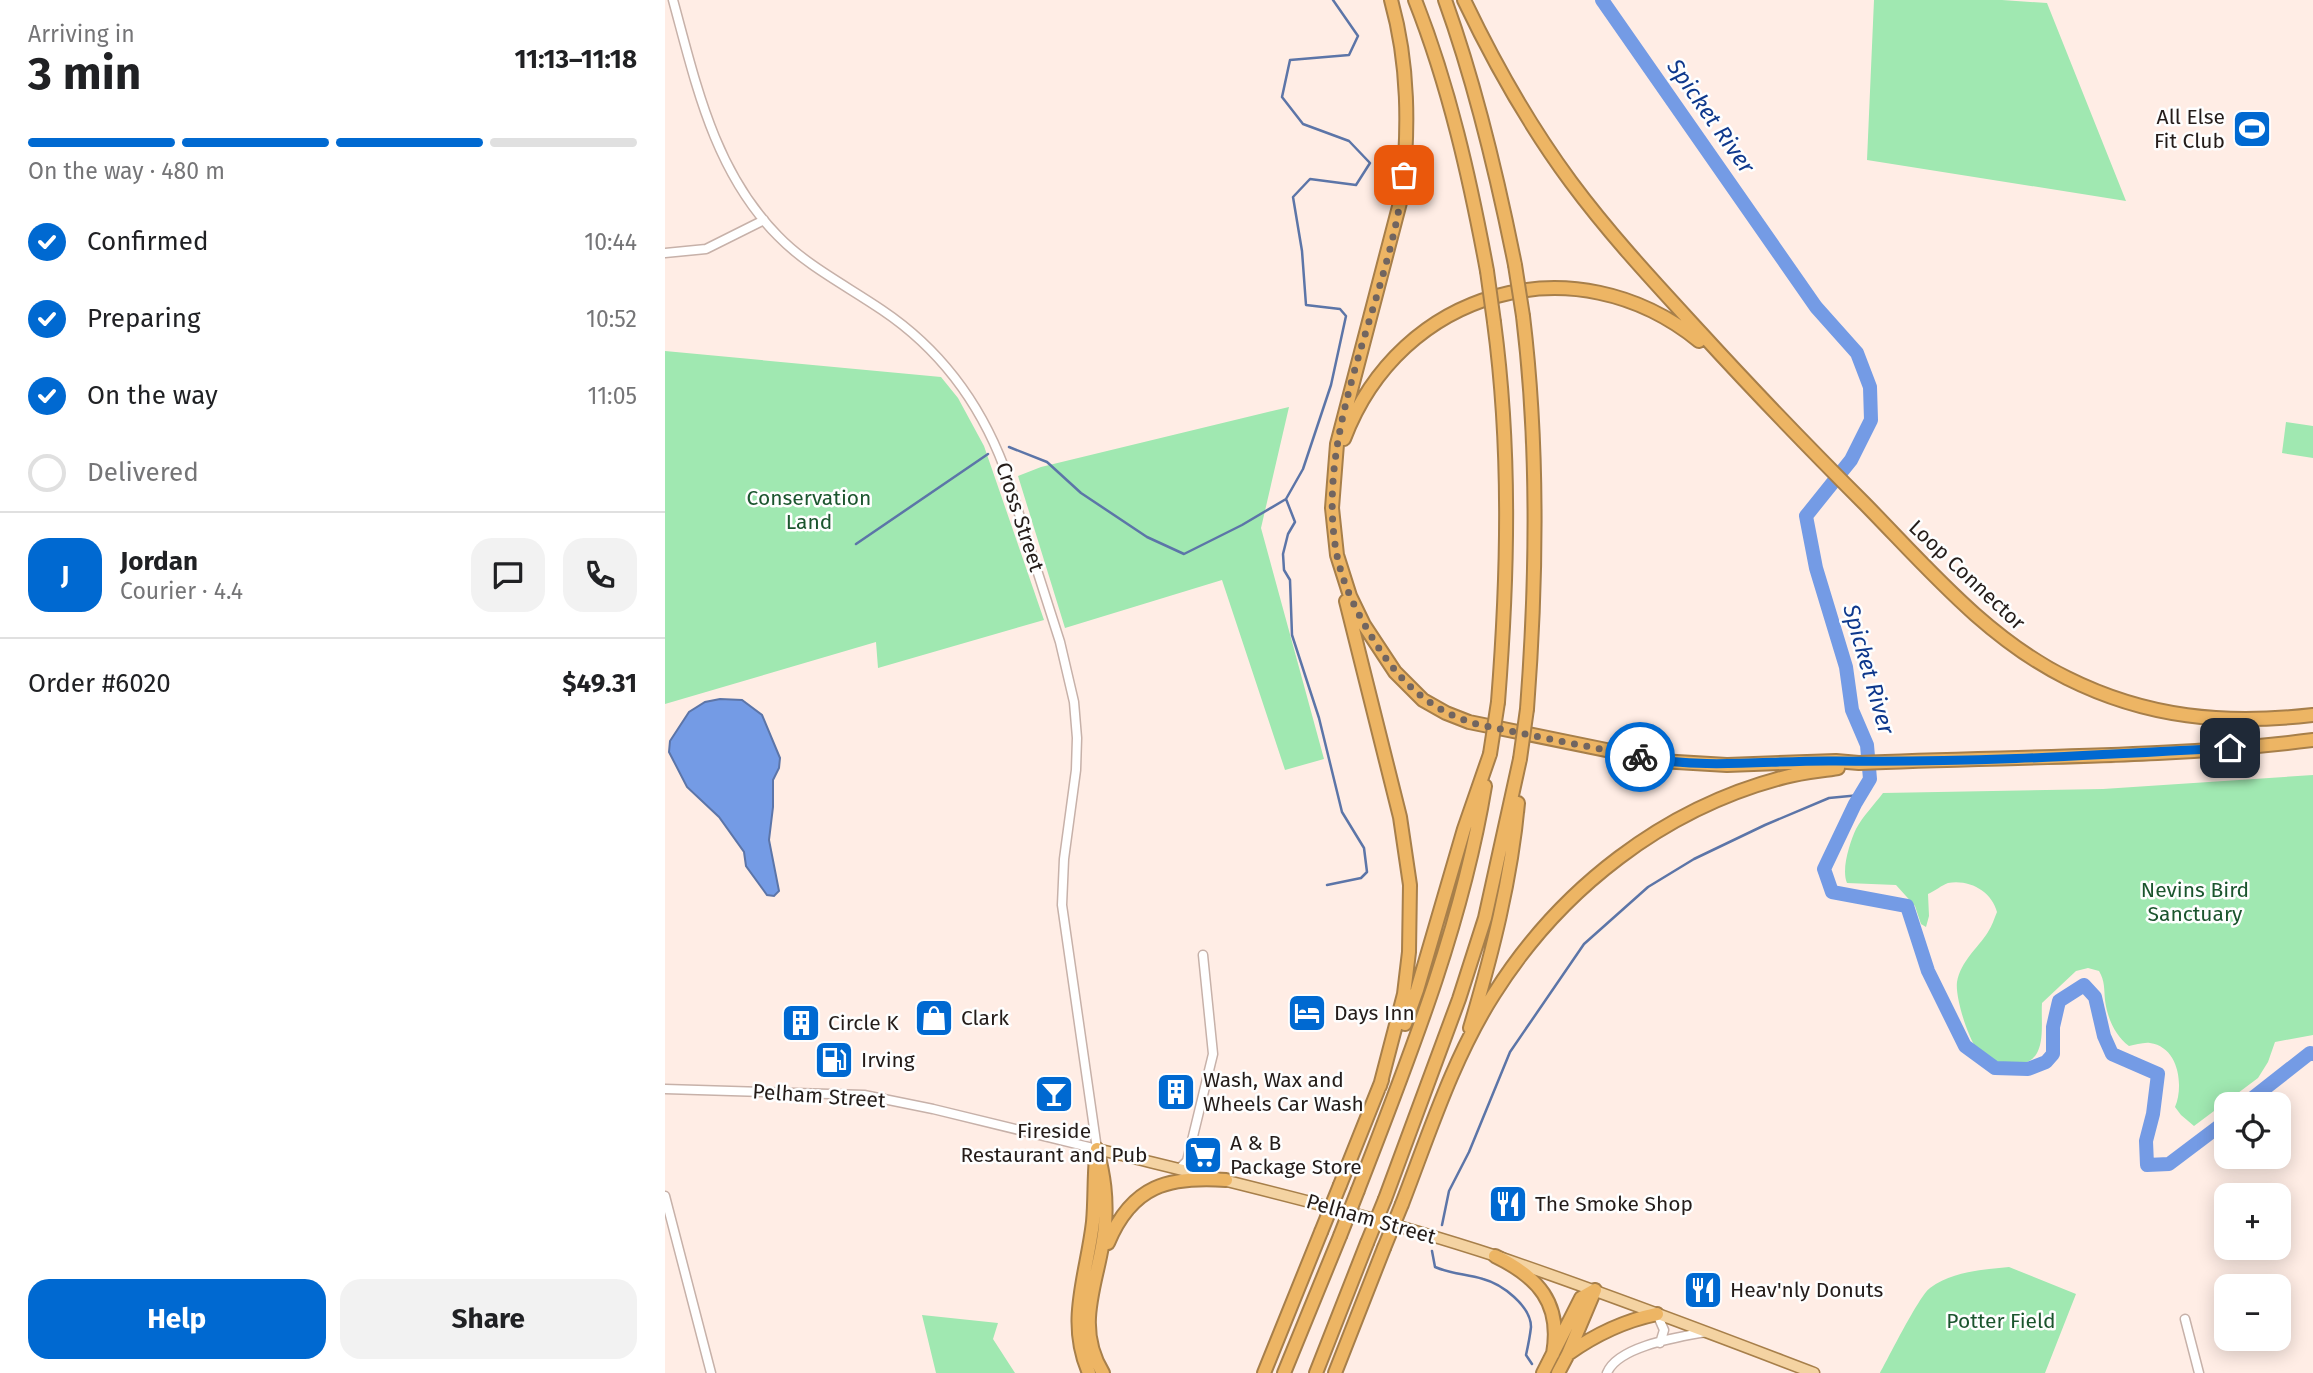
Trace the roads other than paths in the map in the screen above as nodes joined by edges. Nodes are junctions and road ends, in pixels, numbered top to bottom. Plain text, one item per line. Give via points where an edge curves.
1 (673, 0) edge
2 (1391, 0) edge
3 (1415, 0) edge
4 (1445, 0) edge
5 (1464, 0) edge
6 (764, 220) junction
7 (665, 253) edge
8 (1732, 367) junction
9 (1335, 474) junction
10 (1340, 567) junction
11 (2313, 715) edge
12 (2313, 740) edge
13 (1490, 754) junction
14 (1520, 759) junction
15 (1859, 762) junction
16 (1203, 955) dead end
17 (1458, 1065) junction
18 (1380, 1086) junction
19 (665, 1089) edge
20 (1097, 1149) junction
21 (1179, 1169) junction
22 (1226, 1180) junction
23 (665, 1196) edge
24 (1495, 1256) junction
25 (1100, 1262) junction
26 (1595, 1290) junction
27 (1361, 1307) junction
28 (1657, 1314) junction
29 (2185, 1319) dead end
30 (1706, 1332) junction
31 (1276, 1343) junction
32 (1660, 1343) junction
33 (1553, 1354) junction
34 (1568, 1354) junction
35 (711, 1373) edge
36 (1089, 1373) edge
37 (1103, 1373) edge
38 (1258, 1373) edge
39 (1264, 1373) edge
40 (1284, 1373) edge
41 (1316, 1373) edge
42 (1335, 1373) edge
43 (1343, 1373) edge
44 (1543, 1373) edge
45 (1558, 1373) edge
46 (1607, 1373) edge
47 (1814, 1373) edge
48 (2199, 1373) edge

1 - 6 street, Cross Street via 716,142
2 - 9 highway via 1407,99 1402,195 1342,423
3 - 13 highway, bridge via 1469,183 1494,322 1504,426 1507,543 1498,702
4 - 14 highway, bridge via 1498,183 1523,316 1536,525 1527,709
5 - 8 highway via 1514,95 1571,181 1629,255
6 - 7 street via 706,249
6 - 20 street, Cross Street via 789,246 891,317 937,356 975,404 1004,467 1060,642 1074,702 1076,770 1062,905
8 - 9 highway via 1675,323 1618,298 1557,288 1500,294 1439,321 1393,358 1355,414
8 - 11 highway, Loop Connector via 1986,624 2022,652 2066,678 2120,700 2189,716 2249,720
9 - 10 highway via 1332,517
10 - 15 highway via 1359,616 1395,672 1423,700 1459,719 1681,763
10 - 18 highway via 1400,817 1410,885 1405,994
12 - 15 highway via 2170,752
13 - 18 highway via 1417,989
13 - 40 highway, bridge via 1446,951 1413,1049
14 - 17 highway via 1515,838 1500,922
14 - 41 highway, bridge via 1485,918 1459,999
15 - 17 highway via 1784,777 1733,794 1653,832 1621,855 1570,901 1523,955 1493,994
16 - 21 street via 1213,1054 1187,1161
17 - 27 highway, bridge
18 - 31 highway, bridge
19 - 20 street, Pelham Street via 864,1095
20 - 21 main road, Pelham Street
20 - 25 highway via 1106,1182
20 - 36 highway via 1093,1222 1077,1316 1081,1352
21 - 22 main road, Pelham Street
22 - 24 main road, Pelham Street
22 - 25 highway via 1180,1180 1143,1196 1126,1211
23 - 35 street
24 - 26 main road, Pelham Street
24 - 33 highway via 1523,1272 1546,1297 1555,1328
25 - 37 highway via 1088,1324
26 - 28 main road, Pelham Street
26 - 33 highway via 1581,1298
26 - 34 highway
27 - 42 highway
27 - 43 highway
28 - 30 main road, Pelham Street
28 - 32 street via 1663,1326
28 - 34 highway via 1610,1328
29 - 48 street
30 - 32 street
30 - 47 main road, Pelham Street
31 - 38 highway
31 - 39 highway
32 - 46 street via 1618,1358
33 - 44 highway
34 - 45 highway

